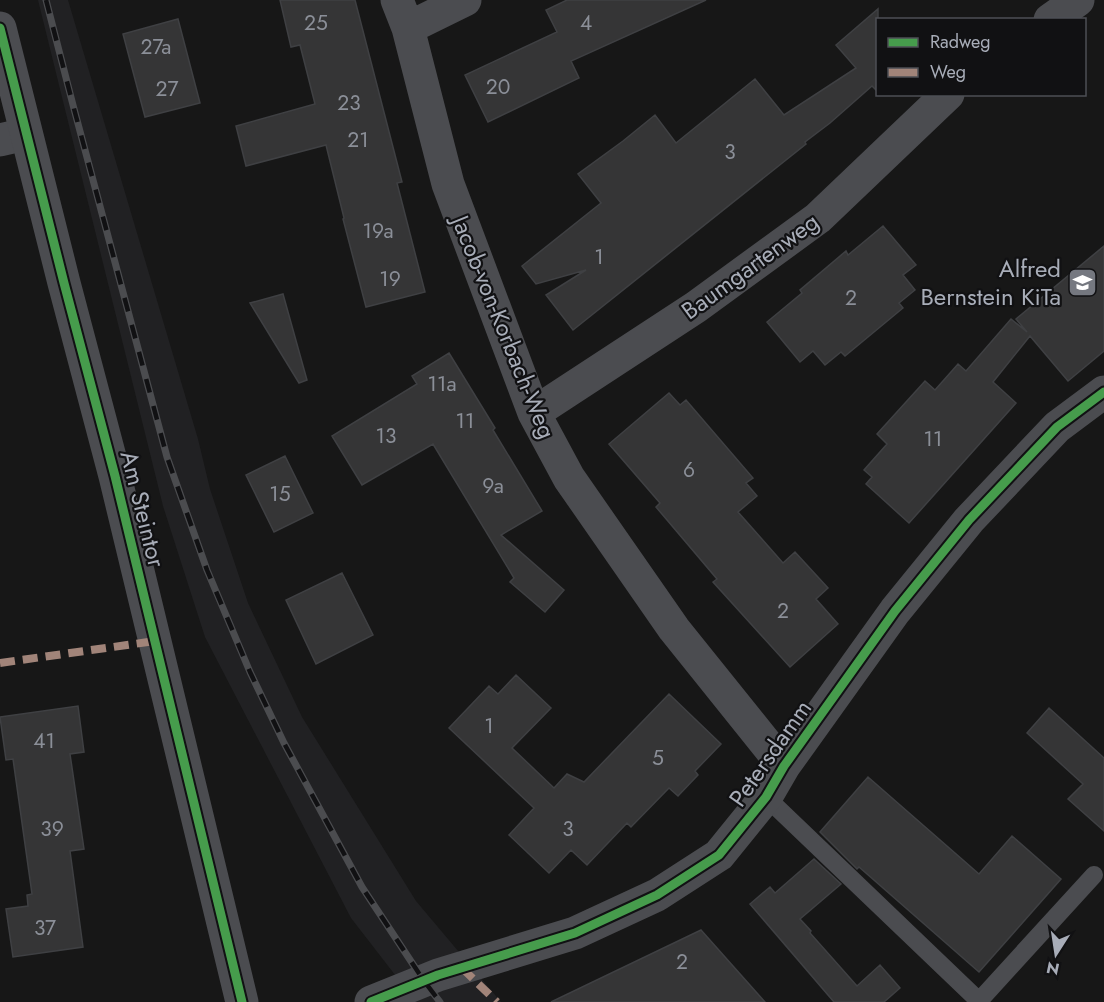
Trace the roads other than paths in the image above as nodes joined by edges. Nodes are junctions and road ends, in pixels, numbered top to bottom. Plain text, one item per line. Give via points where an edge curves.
1 (465, 0) edge
2 (1078, 0) edge
3 (403, 14) edge
4 (1053, 18) edge
5 (0, 28) edge
6 (946, 96) edge
7 (13, 137) edge
8 (1104, 392) edge
9 (534, 413) junction
10 (784, 766) junction
11 (766, 797) junction
12 (1094, 875) dead end
13 (242, 1002) edge
14 (371, 1002) edge

1 - 3 street
2 - 4 street
3 - 9 street, Jacob-von-Korbach-Weg via 448,184
5 - 7 street, Am Steintor
6 - 9 street, Baumgartenweg via 818,218 696,307
7 - 13 street, Am Steintor via 115,476
8 - 10 street, Petersdamm via 1057,427 969,520 895,611
9 - 10 street, Jacob-von-Korbach-Weg via 569,478 674,629
10 - 11 street, Petersdamm
11 - 12 lane via 980,1001
11 - 14 street, Petersdamm via 718,855 657,895 575,933 438,975

